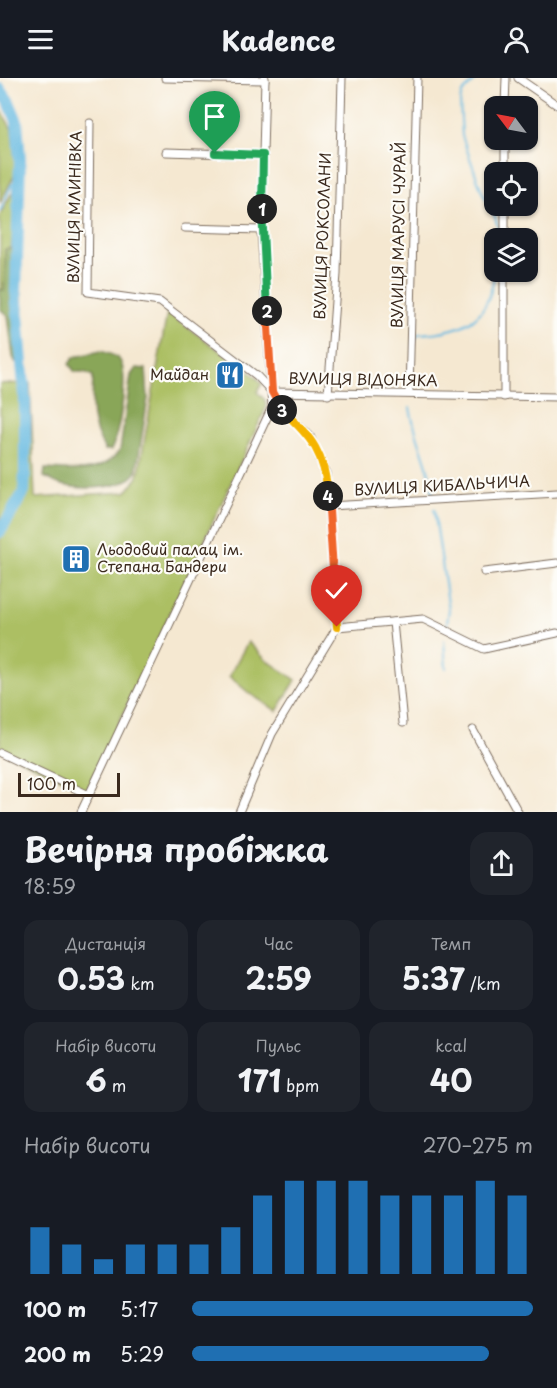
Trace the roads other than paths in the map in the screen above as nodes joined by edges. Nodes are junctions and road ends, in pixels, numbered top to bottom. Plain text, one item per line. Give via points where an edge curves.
1 (165, 78) edge
2 (342, 78) edge
3 (417, 78) edge
4 (506, 78) edge
5 (518, 78) edge
6 (265, 79) edge
7 (505, 96) edge
8 (557, 105) edge
9 (90, 123) dead end
10 (166, 152) dead end
11 (263, 155) junction
12 (186, 228) dead end
13 (261, 230) junction
14 (504, 282) edge
15 (272, 392) junction
16 (409, 393) junction
17 (328, 395) junction
18 (504, 397) junction
19 (557, 397) edge
20 (557, 494) edge
21 (329, 506) junction
22 (557, 563) edge
23 (484, 572) dead end
24 (393, 622) junction
25 (337, 627) junction
26 (557, 633) edge
27 (403, 723) dead end
28 (473, 730) dead end
29 (0, 753) edge
30 (89, 795) junction
31 (81, 812) edge
32 (239, 812) edge
33 (518, 812) edge

1 - 6 street
2 - 17 street, ВУЛИЦЯ РОКСОЛАНИ via 337,274
3 - 16 street, ВУЛИЦЯ МАРУСІ ЧУРАЙ
4 - 7 street
5 - 8 street
6 - 11 street
9 - 15 street, ВУЛИЦЯ МЛИНІВКА via 87,292 160,302 257,376
10 - 11 street
11 - 13 street
12 - 13 street
13 - 15 street
14 - 18 street
15 - 17 street, ВУЛИЦЯ ВІДОНЯКА
15 - 21 street via 280,408 310,436 316,447 326,473
15 - 30 street, ВУЛИЦЯ ВІДОНЯКА via 272,407 265,426
16 - 17 street, ВУЛИЦЯ ВІДОНЯКА
16 - 18 street, ВУЛИЦЯ ВІДОНЯКА
18 - 19 street, ВУЛИЦЯ ВІДОНЯКА
20 - 21 street, ВУЛИЦЯ КИБАЛЬЧИЧА
21 - 25 street
22 - 23 street
24 - 25 street
24 - 26 street via 423,619 484,649
24 - 27 street
25 - 32 street via 272,734
28 - 33 street
29 - 30 street
30 - 31 street, ВУЛИЦЯ ВІДОНЯКА

